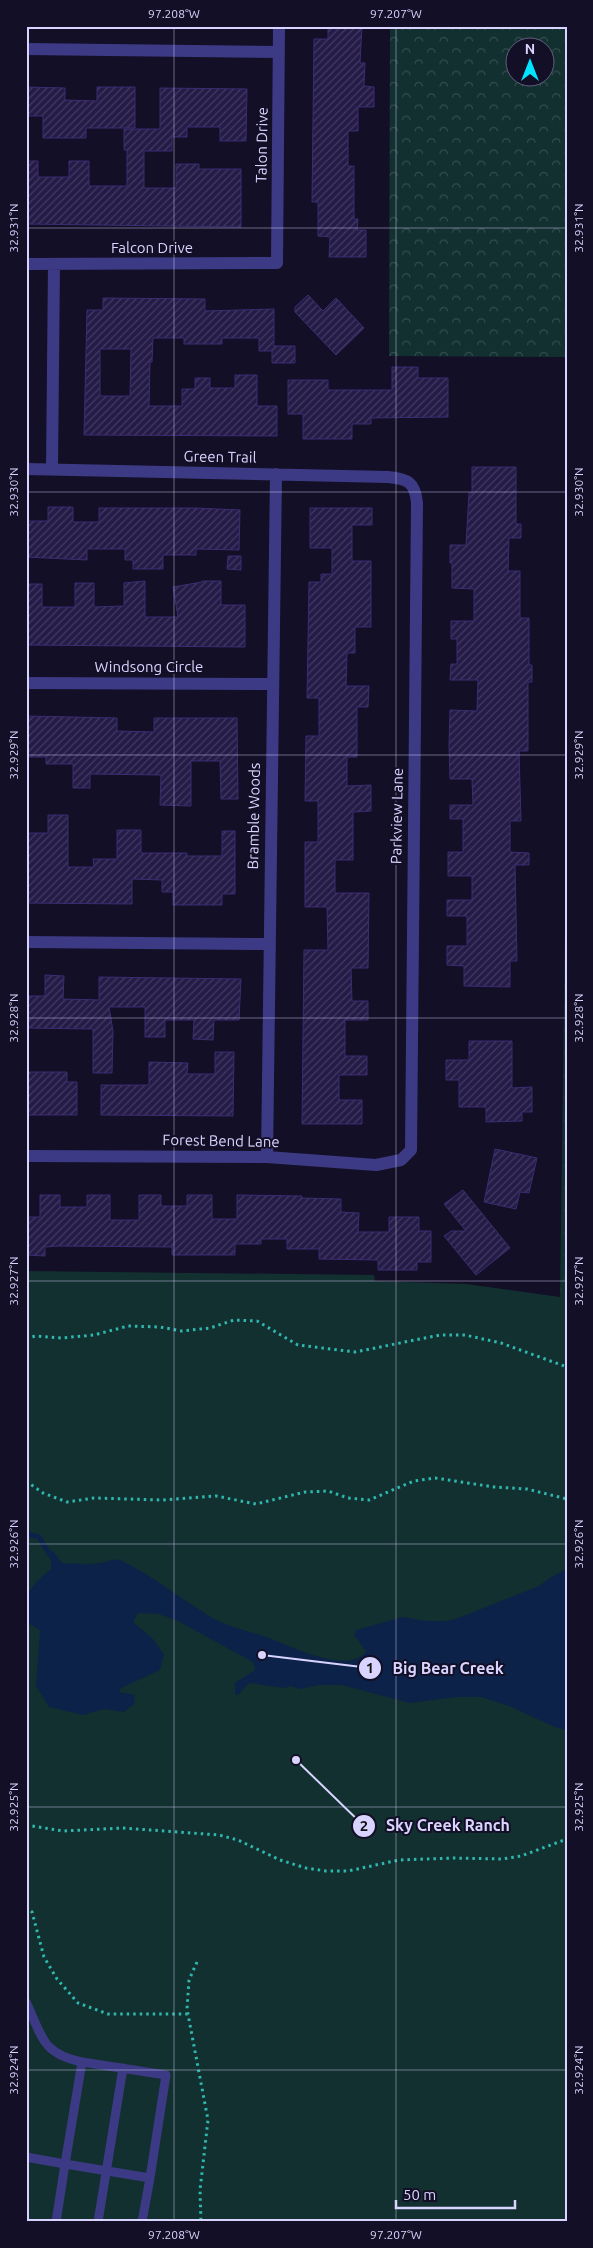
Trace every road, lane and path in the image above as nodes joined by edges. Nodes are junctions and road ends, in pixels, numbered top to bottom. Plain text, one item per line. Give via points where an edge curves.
1 (279, 26) edge
2 (26, 49) edge
3 (279, 52) junction
4 (277, 263) joint
5 (26, 264) edge
6 (54, 264) junction
7 (26, 469) edge
8 (52, 469) junction
9 (276, 474) junction
10 (410, 483) joint
11 (26, 683) edge
12 (272, 684) junction
13 (26, 942) edge
14 (268, 944) junction
15 (411, 1150) joint
16 (26, 1156) edge
17 (267, 1157) junction
18 (26, 1338) edge
19 (567, 1367) edge
20 (26, 1481) edge
21 (567, 1499) edge
22 (26, 1825) edge
23 (567, 1839) edge
24 (26, 1907) edge
25 (197, 1962) dead end
26 (26, 2002) edge
27 (188, 2014) junction
28 (82, 2062) junction
29 (123, 2068) junction
30 (26, 2158) edge
31 (65, 2164) junction
32 (107, 2171) junction
33 (150, 2178) junction
34 (56, 2222) edge
35 (98, 2222) edge
36 (142, 2222) edge
37 (201, 2222) edge

1 - 3 street, Talon Drive
2 - 3 street
3 - 4 street, Talon Drive
4 - 6 street, Falcon Drive
5 - 6 street, Falcon Drive
6 - 8 street
7 - 8 street, Green Trail
8 - 9 street, Green Trail
9 - 10 street, Green Trail via 388,477 402,478
9 - 12 street, Bramble Woods
10 - 15 street, Parkview Lane via 416,503
11 - 12 street, Windsong Circle
12 - 14 street, Bramble Woods
13 - 14 street
14 - 17 street, Bramble Woods
15 - 17 street, Forest Bend Lane via 402,1160 376,1164
16 - 17 street, Forest Bend Lane
18 - 19 path via 61,1338 128,1326 182,1331 210,1328 234,1320 257,1321 298,1344 355,1352 440,1335 465,1334 501,1343
20 - 21 path via 43,1493 67,1502 94,1498 163,1500 216,1496 256,1504 305,1492 328,1491 348,1498 369,1500 414,1481 435,1478 527,1489
22 - 23 path via 63,1831 123,1828 219,1836 238,1840 280,1860 326,1871 348,1871 399,1860 502,1859 521,1856
24 - 27 path via 32,1912 44,1957 57,1979 78,2003 108,2014
25 - 27 path via 189,1980
26 - 28 lane via 47,2046 65,2059
27 - 37 path via 208,2120 200,2190
28 - 29 lane
28 - 31 lane
29 - 32 lane
29 - 33 lane via 166,2075
30 - 31 lane
31 - 32 lane
31 - 34 lane
32 - 33 lane
32 - 35 lane
33 - 36 lane

